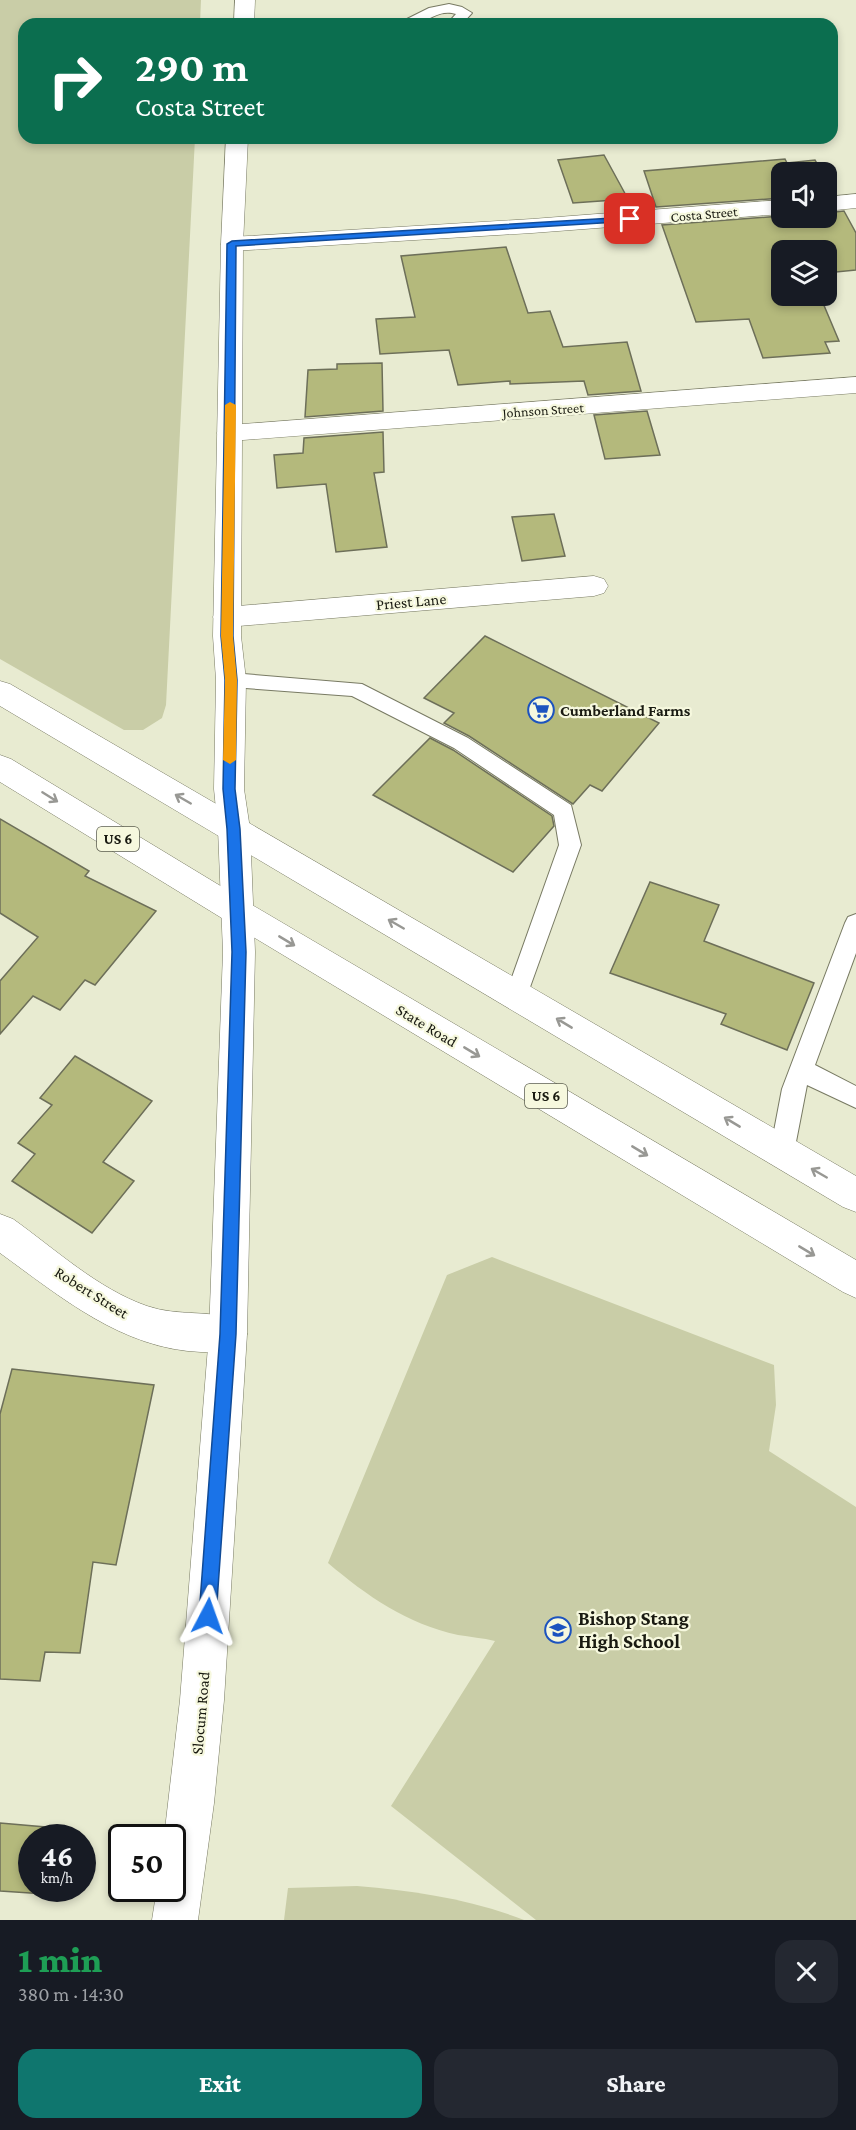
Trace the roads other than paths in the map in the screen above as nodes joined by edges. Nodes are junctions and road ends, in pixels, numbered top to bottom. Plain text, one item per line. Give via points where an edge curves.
1 (245, 0) edge
2 (244, 18) edge
3 (413, 18) edge
4 (460, 18) edge
5 (237, 144) edge
6 (856, 201) edge
7 (837, 203) edge
8 (771, 208) edge
9 (232, 244) junction
10 (856, 385) edge
11 (230, 433) junction
12 (594, 586) dead end
13 (227, 616) junction
14 (231, 680) junction
15 (0, 692) edge
16 (0, 767) edge
17 (234, 829) junction
18 (236, 911) junction
19 (856, 923) edge
20 (517, 994) junction
21 (801, 1070) junction
22 (856, 1098) edge
23 (782, 1152) junction
24 (856, 1194) edge
25 (0, 1231) edge
26 (856, 1280) edge
27 (228, 1334) junction
28 (176, 1920) edge

1 - 2 main road
3 - 4 lane via 446,4 459,7 465,13
5 - 9 main road, Slocum Road
6 - 7 main road
8 - 9 main road, Costa Street
9 - 11 main road, Slocum Road
10 - 11 main road, Johnson Street
11 - 13 main road, Slocum Road
12 - 13 main road, Priest Lane
13 - 14 main road, Slocum Road
14 - 17 main road, Slocum Road via 229,789
14 - 20 lane via 355,689 461,742 564,811 570,845
17 -> 15 main road
16 -> 18 main road, State Road / US 6
17 - 18 main road, Slocum Road
20 -> 17 main road
18 -> 26 main road, State Road / US 6
18 - 27 main road, Slocum Road via 239,952
19 - 21 lane
23 -> 20 main road
21 - 22 lane
21 - 23 lane
24 -> 23 main road
25 - 27 main road, Robert Street via 90,1294 139,1321 163,1329
27 - 28 main road, Slocum Road via 202,1700

